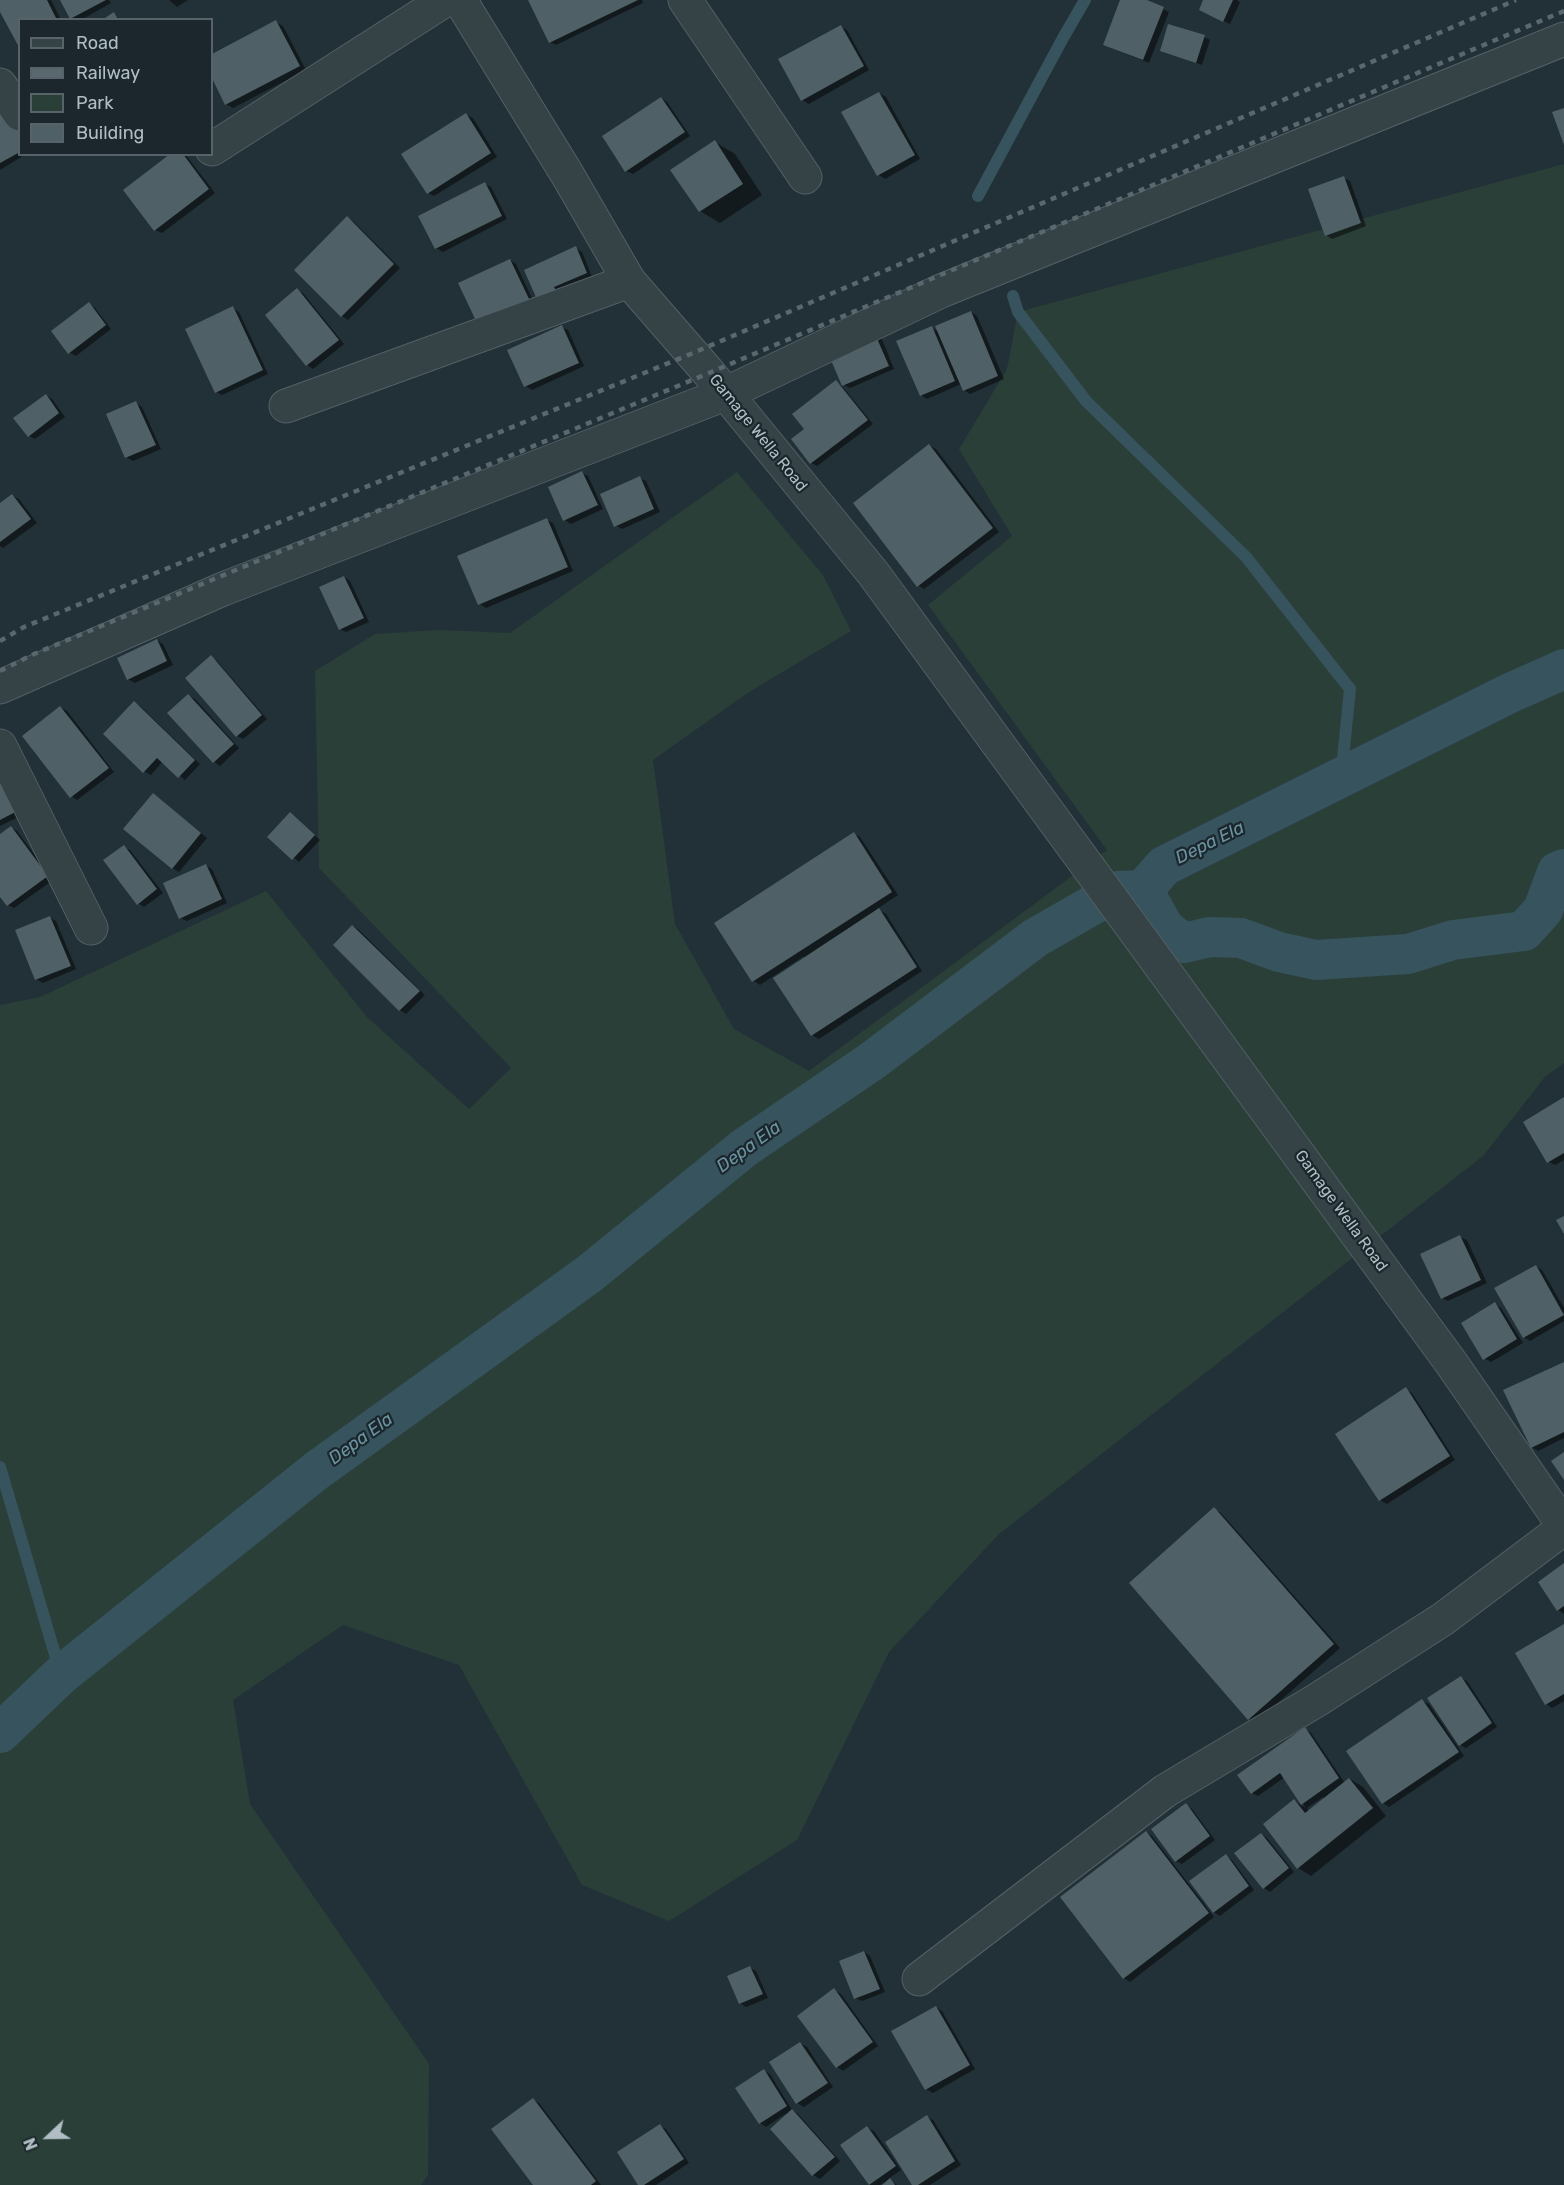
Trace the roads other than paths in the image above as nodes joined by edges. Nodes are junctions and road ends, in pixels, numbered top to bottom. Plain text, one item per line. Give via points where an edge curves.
1 (445, 0) edge
2 (460, 0) edge
3 (685, 0) edge
4 (1564, 39) edge
5 (0, 86) edge
6 (18, 111) edge
7 (213, 148) edge
8 (805, 177) dead end
9 (629, 281) junction
10 (725, 394) junction
11 (286, 406) dead end
12 (0, 687) edge
13 (0, 746) edge
14 (91, 928) dead end
15 (1564, 1527) edge
16 (920, 1979) dead end

1 - 7 street
2 - 9 street, Gamage Wella Road
3 - 8 street
4 - 10 street via 941,291
5 - 6 street
9 - 10 street, Gamage Wella Road
9 - 11 street
10 - 12 street via 223,589
10 - 15 street, Gamage Wella Road via 873,573 1452,1364
13 - 14 street
15 - 16 street via 1443,1619 1165,1791

